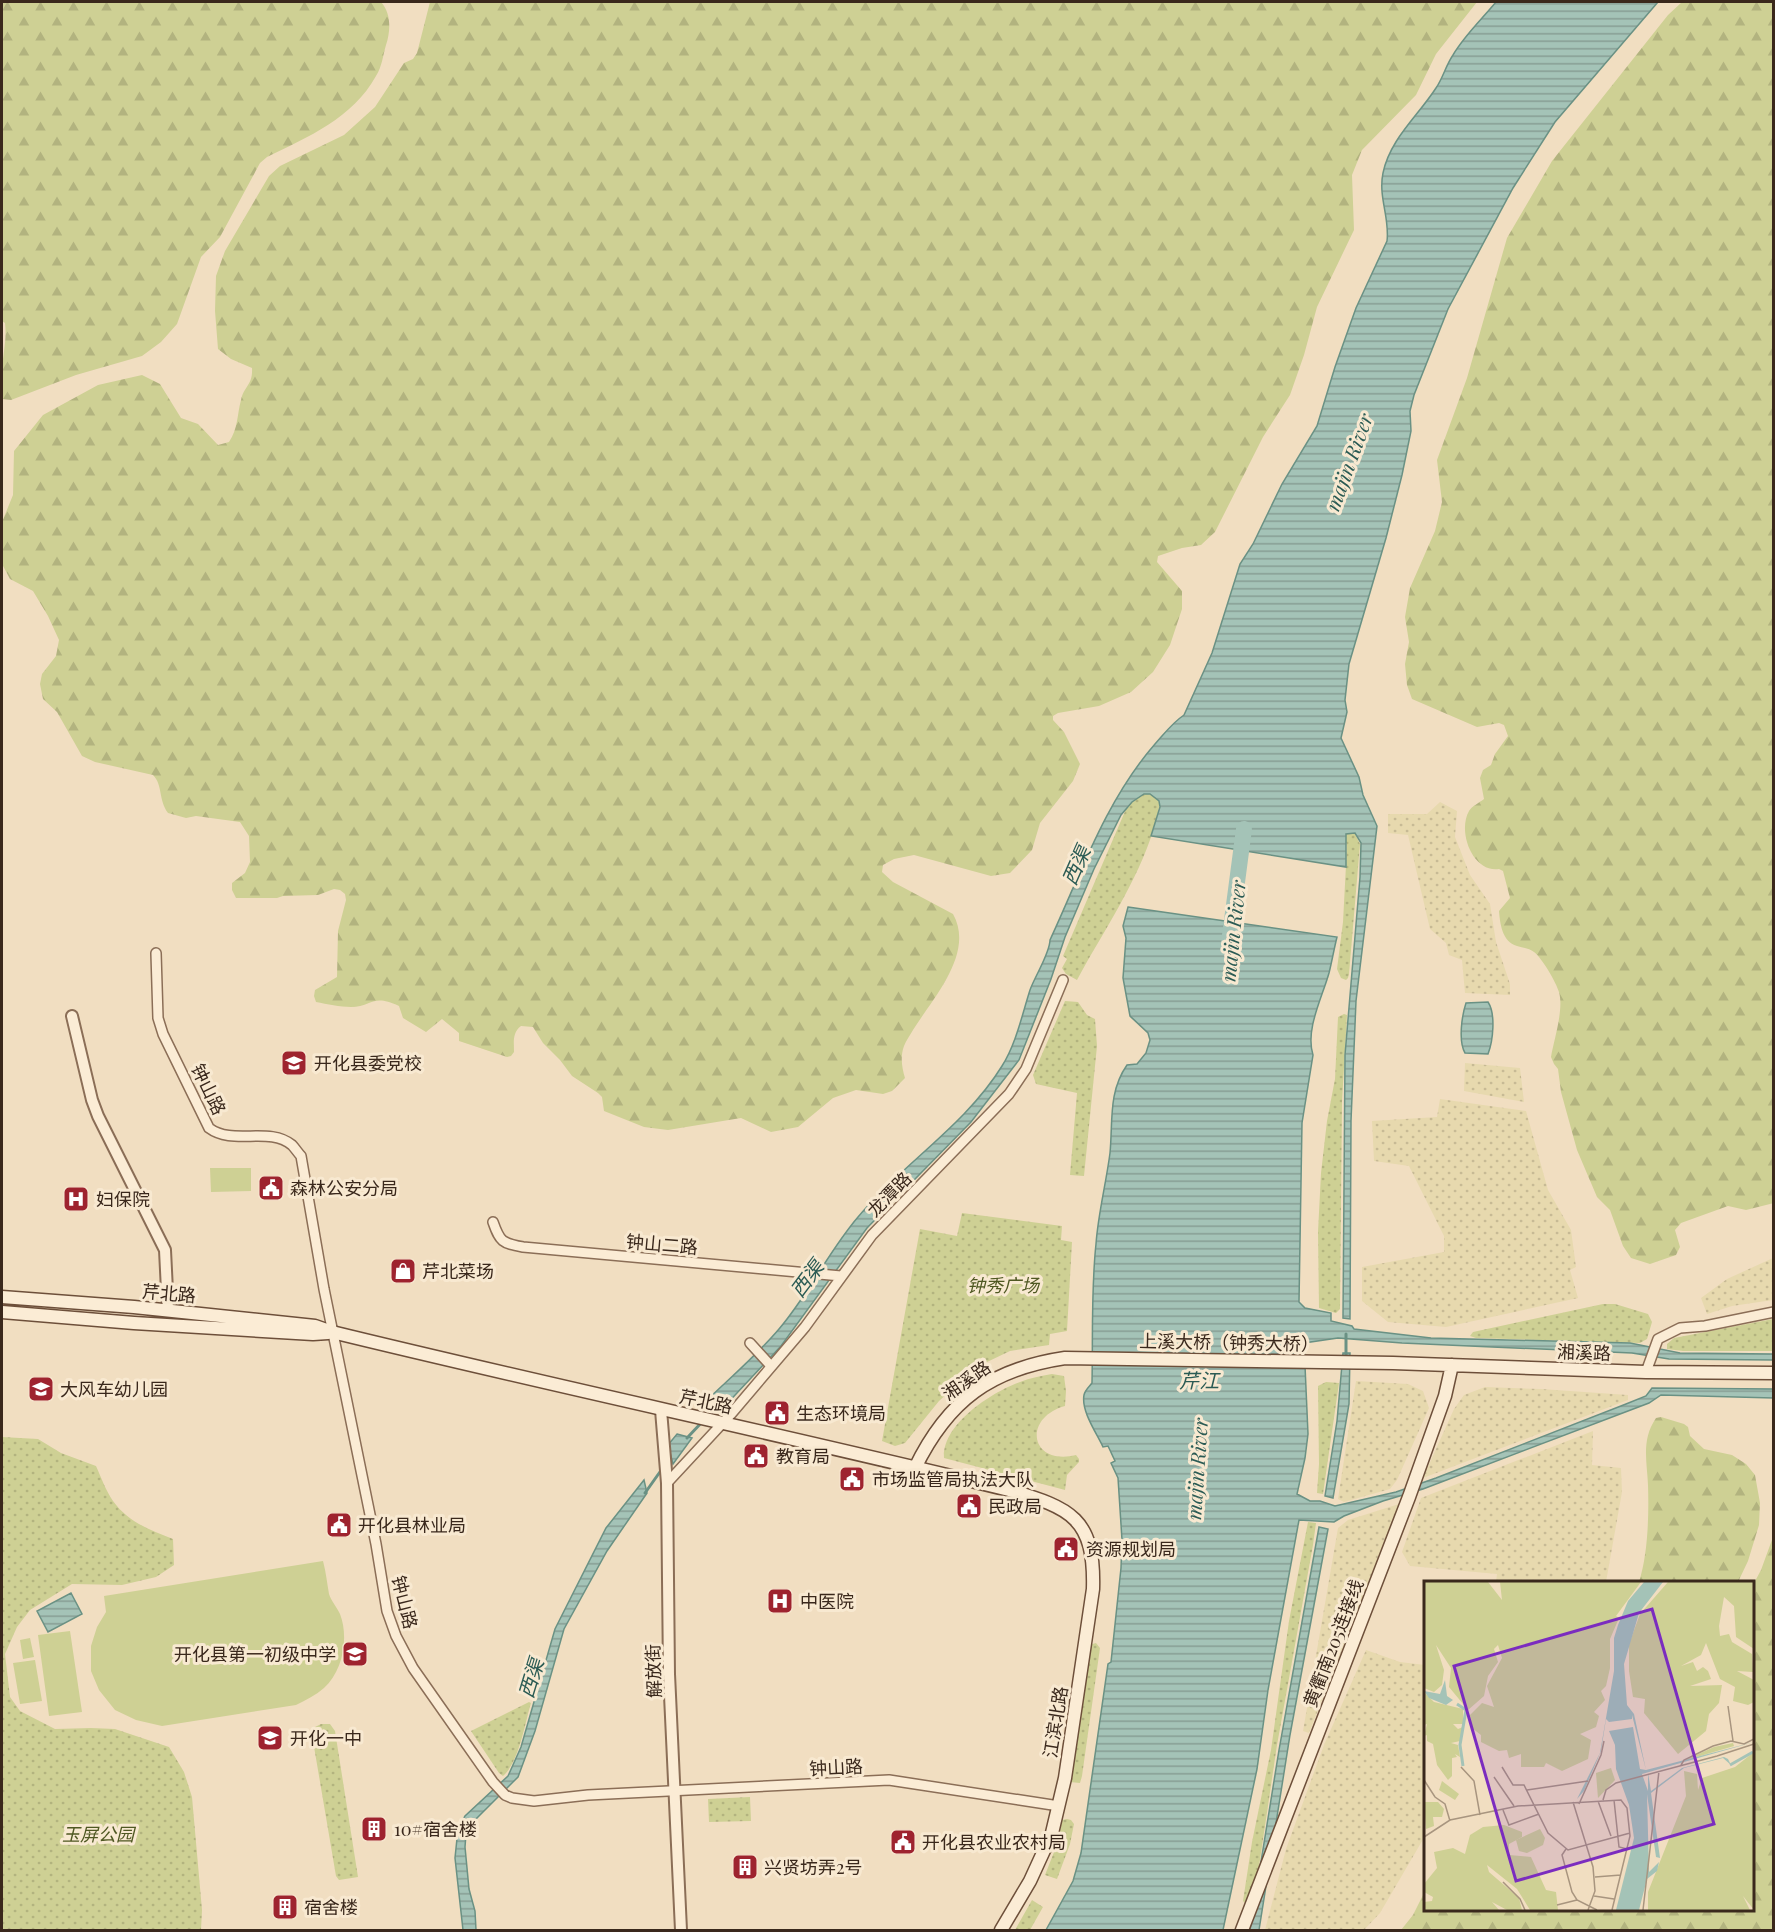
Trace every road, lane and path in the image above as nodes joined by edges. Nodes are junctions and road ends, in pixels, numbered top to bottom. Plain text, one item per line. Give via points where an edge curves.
1 (156, 953) dead end
2 (1063, 980) dead end
3 (72, 1016) dead end
4 (493, 1222) dead end
5 (841, 1275) junction
6 (2, 1297) edge
7 (135, 1307) junction
8 (168, 1311) junction
9 (2, 1312) edge
10 (1773, 1312) edge
11 (134, 1323) junction
12 (332, 1332) junction
13 (750, 1343) dead end
14 (1065, 1358) joint
15 (1393, 1363) joint
16 (1452, 1365) junction
17 (771, 1366) junction
18 (1646, 1372) junction
19 (1773, 1373) edge
20 (662, 1410) junction
21 (723, 1423) junction
22 (915, 1468) junction
23 (667, 1483) junction
24 (1069, 1513) joint
25 (675, 1792) junction
26 (1059, 1806) junction
27 (681, 1930) edge
28 (1001, 1930) edge
29 (1242, 1930) edge

1 - 12 street, 钟山路 via 158,1018 209,1128 231,1136 272,1137 291,1144 301,1156
2 - 5 street, 龙潭路 via 1026,1069 1009,1094 872,1235
3 - 8 street via 98,1116 165,1250
4 - 5 street, 钟山二路 via 499,1238 523,1247
5 - 17 street, 龙潭路 via 805,1327
6 - 7 main road, 芹北路
7 - 8 main road, 芹北路
7 - 11 street
8 - 12 main road, 芹北路 via 298,1323
9 - 11 main road, 芹北路
10 - 18 street via 1680,1328 1658,1339
11 - 12 main road, 芹北路 via 304,1334
12 - 20 main road, 芹北路
12 - 25 street, 钟山路 via 375,1534 387,1611 396,1636 413,1668 494,1782 505,1795 526,1801
13 - 17 street
14 - 15 main road, 上溪大桥（钟秀大桥）
14 - 22 main road, 湘溪路 via 1018,1369 968,1396 937,1429
15 - 16 main road, 湘溪路
16 - 18 main road, 湘溪路
16 - 29 main road, 黄衢南205连接线 via 1409,1497
17 - 21 street, 龙潭路
18 - 19 main road, 湘溪路
20 - 21 main road, 芹北路
20 - 23 street, 解放街
21 - 22 main road, 芹北路
21 - 23 street, 龙潭路
22 - 24 main road, 芹北路 via 1027,1496
23 - 25 street, 解放街
24 - 26 main road, 江滨北路 via 1089,1540 1094,1589
25 - 26 street, 钟山路 via 889,1780
25 - 27 street, 解放街
26 - 28 main road, 江滨北路 via 1043,1857

